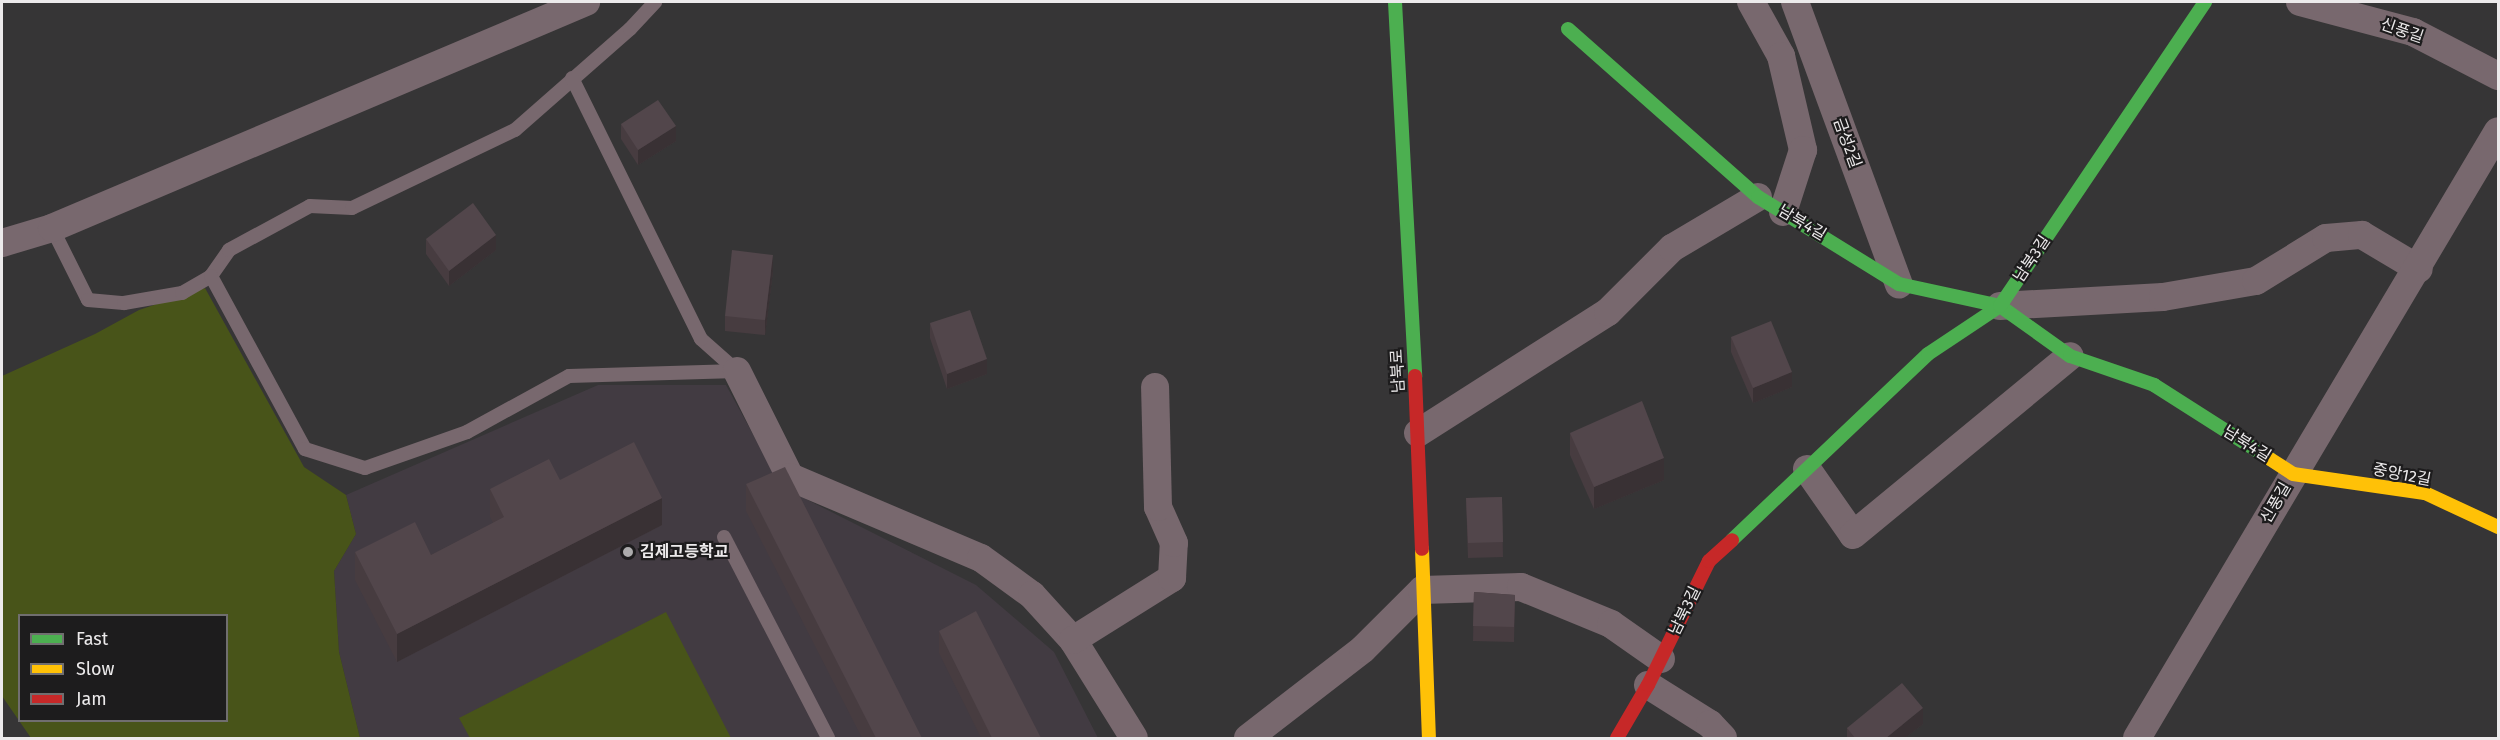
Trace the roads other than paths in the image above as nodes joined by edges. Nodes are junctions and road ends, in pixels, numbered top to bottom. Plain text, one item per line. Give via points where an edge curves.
1 (586, 2) edge
2 (656, 2) edge
3 (1395, 2) edge
4 (1751, 2) edge
5 (1795, 2) edge
6 (2205, 2) edge
7 (2300, 2) edge
8 (1568, 29) dead end
9 (2499, 76) edge
10 (572, 78) junction
11 (2499, 131) edge
12 (1758, 197) junction
13 (1783, 212) junction
14 (52, 228) junction
15 (2, 243) edge
16 (2419, 269) junction
17 (210, 276) junction
18 (1899, 284) junction
19 (2000, 306) junction
20 (2070, 356) junction
21 (736, 371) junction
22 (1155, 387) dead end
23 (1418, 433) junction
24 (1807, 469) junction
25 (2293, 474) junction
26 (2499, 527) edge
27 (724, 537) dead end
28 (1422, 590) junction
29 (1073, 640) junction
30 (1661, 659) junction
31 (1648, 685) junction
32 (828, 738) edge
33 (1134, 738) edge
34 (1248, 738) edge
35 (1429, 738) edge
36 (1617, 738) edge
37 (1723, 738) edge
38 (2137, 738) edge

1 - 14 street
2 - 10 lane
3 - 23 street, 남북로
4 - 13 street via 1781,56 1803,150
5 - 18 street, 금성2길
6 - 19 street, 남북3길
7 - 9 street, 신풍길 via 2413,32
8 - 12 street, 남북4길
10 - 17 lane via 515,130 352,207 310,206 229,250
10 - 21 lane via 701,339
11 - 16 street, 신풍길
12 - 13 street, 남북4길
12 - 23 street via 1672,248 1608,312
13 - 18 street, 남북4길
14 - 15 street
14 - 17 lane via 88,300 124,303 182,293
16 - 19 street via 2362,235 2326,238 2256,280 2163,297
16 - 25 street, 신풍길
17 - 21 lane via 305,449 365,468 467,432 569,376
18 - 19 street, 남북4길
19 - 20 street, 남북4길
19 - 24 street, 남북3길 via 1928,354
20 - 24 street via 1853,535
20 - 25 street, 남북4길 via 2154,385
21 - 29 street via 790,477 981,558 1032,595
22 - 29 street via 1158,507 1174,543 1172,578
23 - 28 street, 남북로
24 - 30 street, 남북3길 via 1709,561
25 - 26 street, 중앙12길 via 2425,493
25 - 38 street, 신풍길
27 - 32 lane
28 - 30 street via 1521,587 1611,624
28 - 34 street via 1363,649
28 - 35 street, 남북로
29 - 33 street
30 - 31 street, 남북3길
31 - 36 street, 남북3길
31 - 37 street via 1710,724

